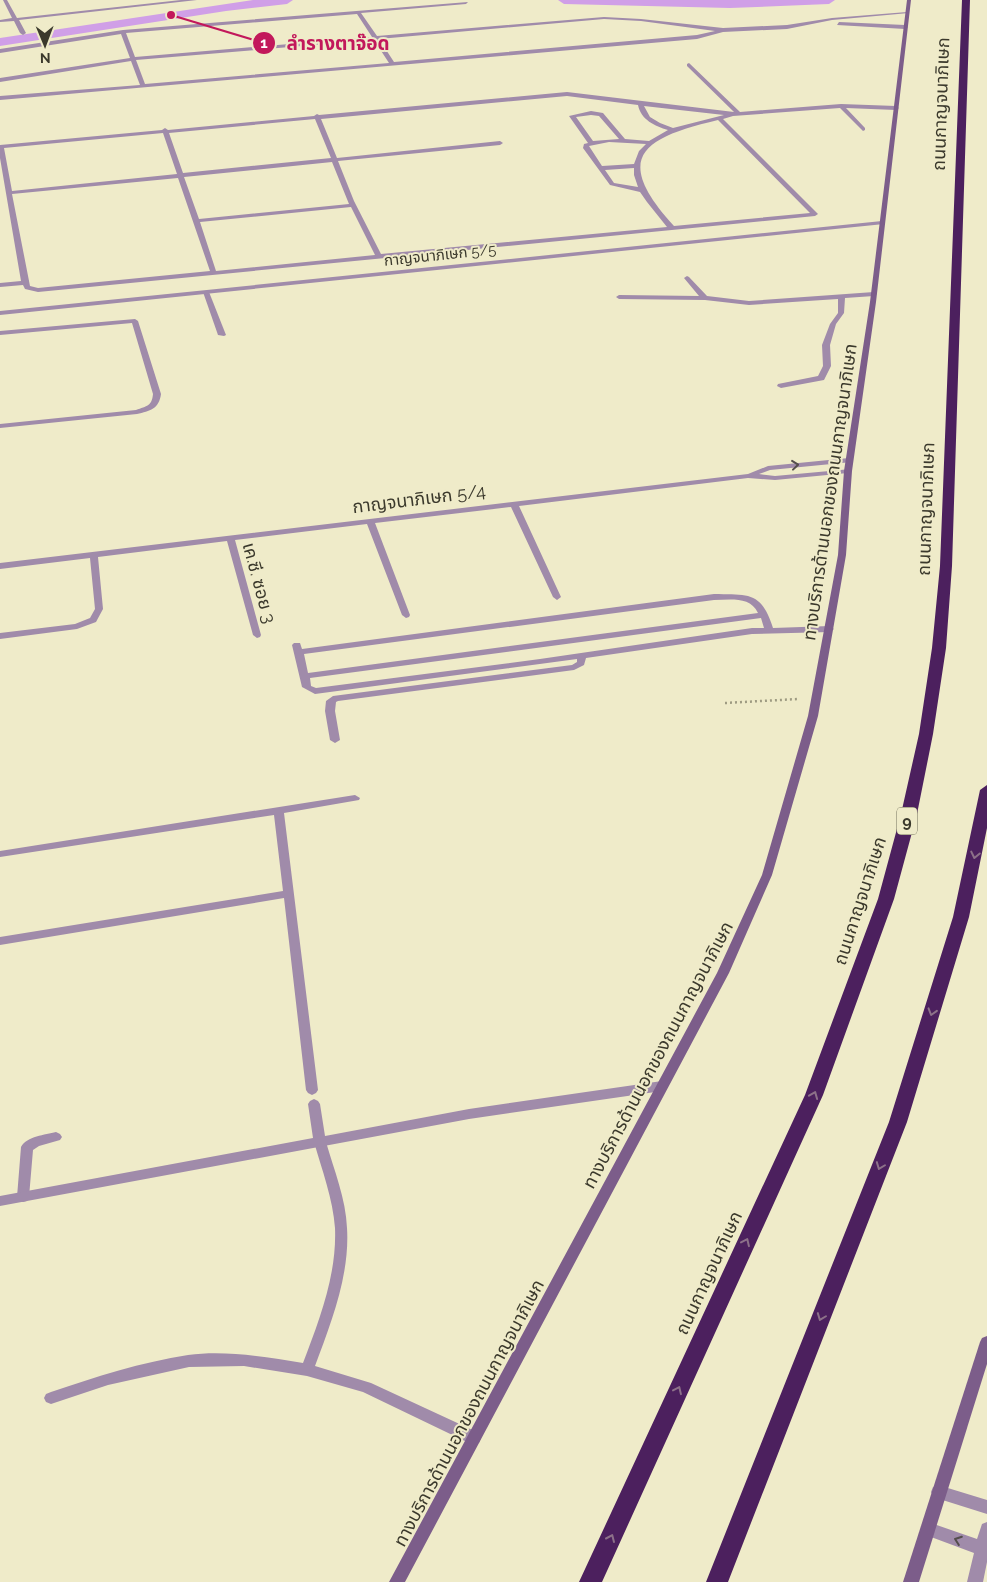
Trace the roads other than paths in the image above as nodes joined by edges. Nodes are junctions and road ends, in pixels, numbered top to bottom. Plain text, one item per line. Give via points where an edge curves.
1 (5, 0) edge
2 (195, 0) edge
3 (909, 0) edge
4 (966, 0) edge
5 (466, 3) dead end
6 (358, 12) junction
7 (907, 13) junction
8 (870, 16) junction
9 (16, 19) junction
10 (0, 21) edge
11 (818, 22) junction
12 (872, 24) junction
13 (904, 27) junction
14 (723, 30) junction
15 (123, 32) junction
16 (23, 33) dead end
17 (375, 38) junction
18 (0, 51) edge
19 (135, 59) junction
20 (392, 63) junction
21 (689, 65) dead end
22 (0, 80) edge
23 (143, 86) junction
24 (0, 98) edge
25 (641, 104) junction
26 (841, 106) junction
27 (896, 108) junction
28 (736, 114) junction
29 (317, 116) junction
30 (719, 118) junction
31 (863, 129) dead end
32 (165, 130) junction
33 (674, 130) junction
34 (623, 140) junction
35 (650, 142) junction
36 (500, 143) dead end
37 (591, 143) junction
38 (1, 147) edge
39 (336, 160) junction
40 (635, 166) junction
41 (600, 168) junction
42 (180, 176) junction
43 (642, 190) junction
44 (9, 195) junction
45 (0, 198) edge
46 (353, 205) junction
47 (195, 221) junction
48 (882, 223) junction
49 (672, 228) junction
50 (379, 256) junction
51 (214, 273) junction
52 (686, 278) dead end
53 (25, 283) junction
54 (0, 285) edge
55 (206, 292) junction
56 (874, 294) junction
57 (842, 296) junction
58 (619, 297) dead end
59 (705, 298) junction
60 (0, 313) edge
61 (0, 333) edge
62 (222, 335) dead end
63 (780, 386) dead end
64 (0, 426) edge
65 (849, 460) junction
66 (848, 471) junction
67 (748, 476) junction
68 (514, 504) junction
69 (370, 522) junction
70 (230, 538) junction
71 (94, 555) junction
72 (0, 566) edge
73 (557, 597) dead end
74 (406, 616) dead end
75 (764, 616) junction
76 (830, 629) junction
77 (768, 630) junction
78 (257, 635) dead end
79 (0, 636) edge
80 (582, 656) junction
81 (304, 676) junction
82 (335, 740) dead end
83 (987, 790) edge
84 (355, 798) dead end
85 (279, 811) junction
86 (0, 854) edge
87 (289, 894) junction
88 (0, 941) edge
89 (662, 1086) junction
90 (312, 1090) dead end
91 (314, 1104) dead end
92 (56, 1137) dead end
93 (320, 1142) junction
94 (23, 1197) junction
95 (0, 1202) edge
96 (987, 1342) edge
97 (307, 1370) junction
98 (982, 1374) edge
99 (51, 1398) dead end
100 (474, 1438) junction
101 (938, 1492) junction
102 (987, 1507) edge
103 (928, 1529) junction
104 (987, 1529) edge
105 (985, 1549) edge
106 (397, 1582) edge
107 (590, 1582) edge
108 (716, 1582) edge
109 (912, 1582) edge
110 (975, 1582) edge

1 - 9 street
2 - 9 street via 106,7 85,15
3 - 7 main road, ทางบริการด้านนอกของถนนกาญจนาภิเษก
107 -> 4 highway, ถนนกาญจนาภิเษก / 9 via 814,1095 886,898 908,814 926,734 939,648 945,575
5 - 6 street
6 - 15 street
6 - 17 street
7 - 8 street
7 - 13 main road, ทางบริการด้านนอกของถนนกาญจนาภิเษก
8 - 11 street
8 - 12 street
9 - 10 street
9 - 16 street
11 - 12 street
11 - 14 street
12 - 13 street
13 - 27 main road, ทางบริการด้านนอกของถนนกาญจนาภิเษก
14 - 17 street via 604,18
14 - 20 street via 697,37
15 - 18 street
15 - 19 street
17 - 19 street
17 - 20 street
19 - 22 street
19 - 23 street
20 - 23 street
21 - 28 street
23 - 24 street
25 - 28 street
25 - 29 street via 567,94
25 - 33 street via 647,118
26 - 27 street
26 - 28 street
26 - 31 street
27 - 48 main road, ทางบริการด้านนอกของถนนกาญจนาภิเษก
28 - 30 street
29 - 32 street
29 - 39 street
30 - 33 street
30 - 49 street via 815,214
32 - 38 street
32 - 42 street
33 - 35 street
34 - 35 street
34 - 37 street
34 - 37 street via 601,114 572,116
35 - 40 street via 635,161
36 - 39 street
37 - 41 street via 586,148
38 - 44 street
39 - 42 street
39 - 46 street
40 - 41 street
40 - 43 street
41 - 43 street via 612,184
42 - 44 street
42 - 47 street
43 - 49 street
44 - 45 street
44 - 53 street
46 - 47 street
46 - 50 street
47 - 51 street
48 - 55 street, กาญจนาภิเษก 5/5
48 - 56 main road, ทางบริการด้านนอกของถนนกาญจนาภิเษก
49 - 50 street
50 - 51 street
51 - 53 street via 38,290 26,288
52 - 59 street
53 - 54 street
55 - 60 street, กาญจนาภิเษก 5/5
55 - 62 street
56 - 57 street
56 - 65 main road, ทางบริการด้านนอกของถนนกาญจนาภิเษก
57 - 59 street via 749,303
57 - 63 street via 841,313 833,324 826,345 827,366 821,378
58 - 59 street
61 - 64 street via 135,321 157,394 156,402 150,408 137,412
65 - 66 main road, ทางบริการด้านนอกของถนนกาญจนาภิเษก
67 -> 65 street, กาญจนาภิเษก 5/4 via 768,468
66 - 67 street, กาญจนาภิเษก 5/4 via 775,478
66 - 76 main road, ทางบริการด้านนอกของถนนกาญจนาภิเษก via 842,555
67 - 68 street, กาญจนาภิเษก 5/4
68 - 69 street, กาญจนาภิเษก 5/4
68 - 73 street
69 - 70 street, กาญจนาภิเษก 5/4
69 - 74 street
70 - 71 street, กาญจนาภิเษก 5/4
70 - 78 street, เค.ซี. ซอย 3
71 - 72 street, กาญจนาภิเษก 5/4
71 - 79 street via 99,609 93,620 77,626
75 - 77 street
75 - 81 street
75 - 81 street via 762,608 754,600 714,597 298,648
76 - 77 street
76 - 89 main road, ทางบริการด้านนอกของถนนกาญจนาภิเษก via 816,698 767,875 724,973
77 - 80 street
80 - 81 street via 315,691 307,688
80 - 82 street via 581,663 574,667 336,698 331,701 330,710
83 -> 108 highway via 962,918 898,1122
84 - 85 street
85 - 86 street
85 - 87 street
87 - 88 street
87 - 90 street
89 - 93 street via 469,1114
89 - 100 main road, ทางบริการด้านนอกของถนนกาญจนาภิเษก
91 - 93 street
92 - 94 street via 27,1146
93 - 94 street
93 - 97 street via 341,1229 337,1271 326,1316
94 - 95 street
96 - 98 main road
97 - 99 street via 244,1360 188,1361 108,1378
97 - 100 street via 366,1387
98 - 101 main road
100 - 106 main road, ทางบริการด้านนอกของถนนกาญจนาภิเษก
101 - 102 street
101 - 103 main road
105 -> 103 street
103 - 109 main road
104 - 105 street
105 - 110 street

